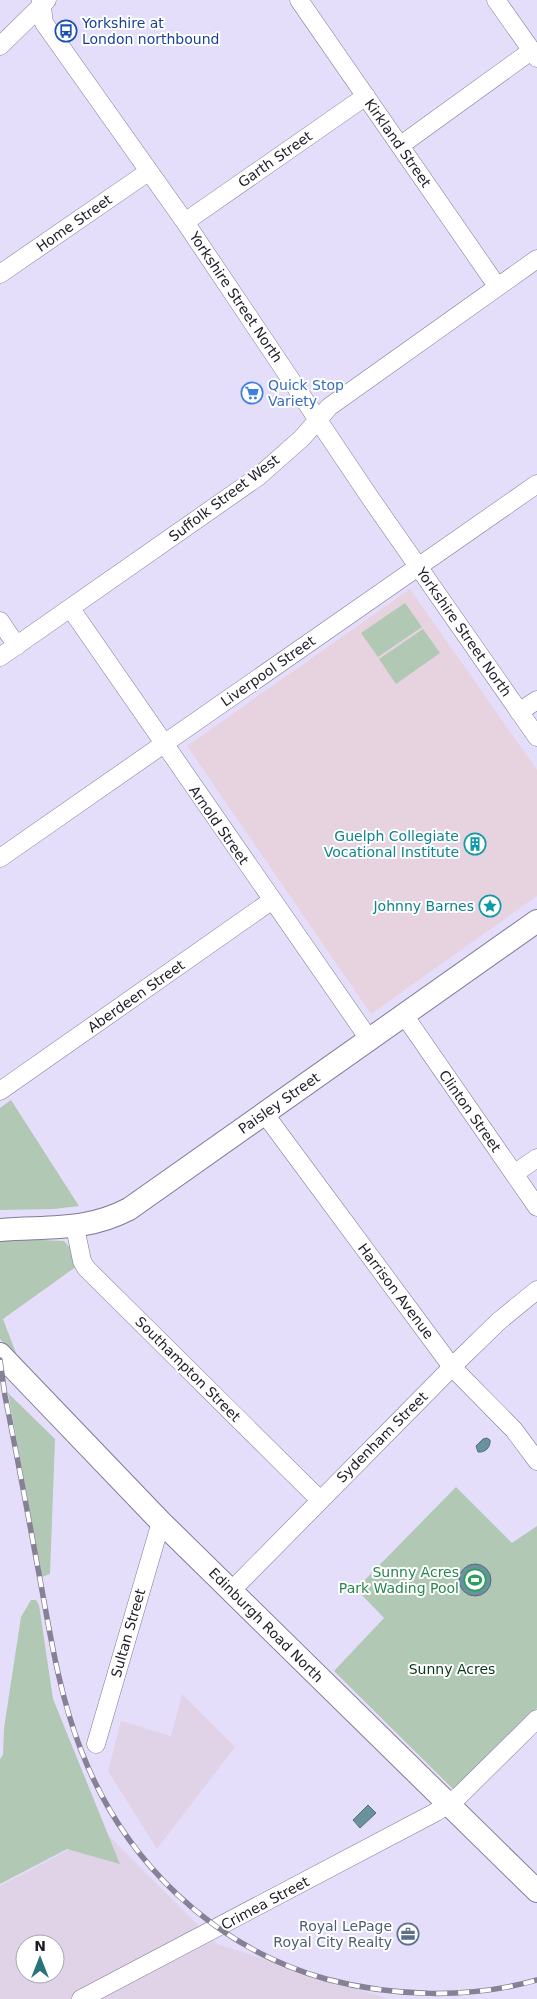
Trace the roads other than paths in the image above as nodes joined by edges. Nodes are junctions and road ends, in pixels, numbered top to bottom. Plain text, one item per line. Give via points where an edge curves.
1 (299, 0) edge
2 (496, 0) edge
3 (44, 2) edge
4 (0, 46) edge
5 (534, 54) edge
6 (366, 96) junction
7 (401, 145) junction
8 (148, 172) junction
9 (185, 222) junction
10 (537, 258) edge
11 (0, 274) edge
12 (497, 286) junction
13 (318, 420) junction
14 (537, 484) edge
15 (419, 567) junction
16 (71, 609) junction
17 (0, 621) edge
18 (17, 646) junction
19 (0, 657) edge
20 (537, 700) edge
21 (520, 712) junction
22 (537, 737) edge
23 (163, 744) junction
24 (0, 858) edge
25 (272, 901) junction
26 (537, 921) edge
27 (404, 1014) junction
28 (369, 1039) junction
29 (0, 1091) edge
30 (264, 1113) junction
31 (537, 1158) edge
32 (514, 1174) junction
33 (537, 1207) edge
34 (75, 1227) junction
35 (0, 1230) edge
36 (537, 1290) edge
37 (0, 1354) edge
38 (452, 1367) junction
39 (537, 1461) edge
40 (320, 1500) junction
41 (161, 1522) junction
42 (232, 1590) junction
43 (537, 1719) edge
44 (96, 1744) dead end
45 (448, 1805) junction
46 (535, 1886) edge
47 (81, 1999) edge

1 - 6 street, Kirkland Street
2 - 5 street
3 - 4 street
3 - 8 street, Yorkshire Street North via 44,22
5 - 7 street
6 - 7 street, Kirkland Street
6 - 9 street, Garth Street
7 - 12 street, Kirkland Street
8 - 9 street, Yorkshire Street North
8 - 11 street, Home Street
9 - 13 street, Yorkshire Street North
10 - 12 street, Suffolk Street West
12 - 13 street, Suffolk Street West via 329,407
13 - 15 street, Yorkshire Street North
13 - 16 street, Suffolk Street West via 259,476
14 - 15 street, Liverpool Street
15 - 21 street, Yorkshire Street North
15 - 23 street, Liverpool Street
16 - 18 street, Suffolk Street West
16 - 23 street, Arnold Street
17 - 18 street
18 - 19 street, Suffolk Street West
20 - 21 street
21 - 22 street, Yorkshire Street North
23 - 24 street, Liverpool Street
23 - 25 street, Arnold Street
25 - 28 street, Arnold Street
25 - 29 street, Aberdeen Street
26 - 27 main road, Paisley Street
27 - 28 main road, Paisley Street
27 - 32 street, Clinton Street
28 - 30 main road, Paisley Street
30 - 34 main road, Paisley Street via 129,1209 104,1220
30 - 38 street, Harrison Avenue
31 - 32 street
32 - 33 street, Clinton Street
34 - 35 main road, Paisley Street
34 - 40 street, Southampton Street via 86,1268
36 - 38 street, Sydenham Street via 499,1321
37 - 41 main road, Edinburgh Road North
38 - 39 street, Harrison Avenue via 514,1430
38 - 40 street, Sydenham Street
40 - 42 street, Sydenham Street
41 - 42 main road, Edinburgh Road North
41 - 44 street, Sultan Street
42 - 45 main road, Edinburgh Road North
43 - 45 street, Crimea Street
45 - 46 main road, Edinburgh Road North
45 - 47 street, Crimea Street

